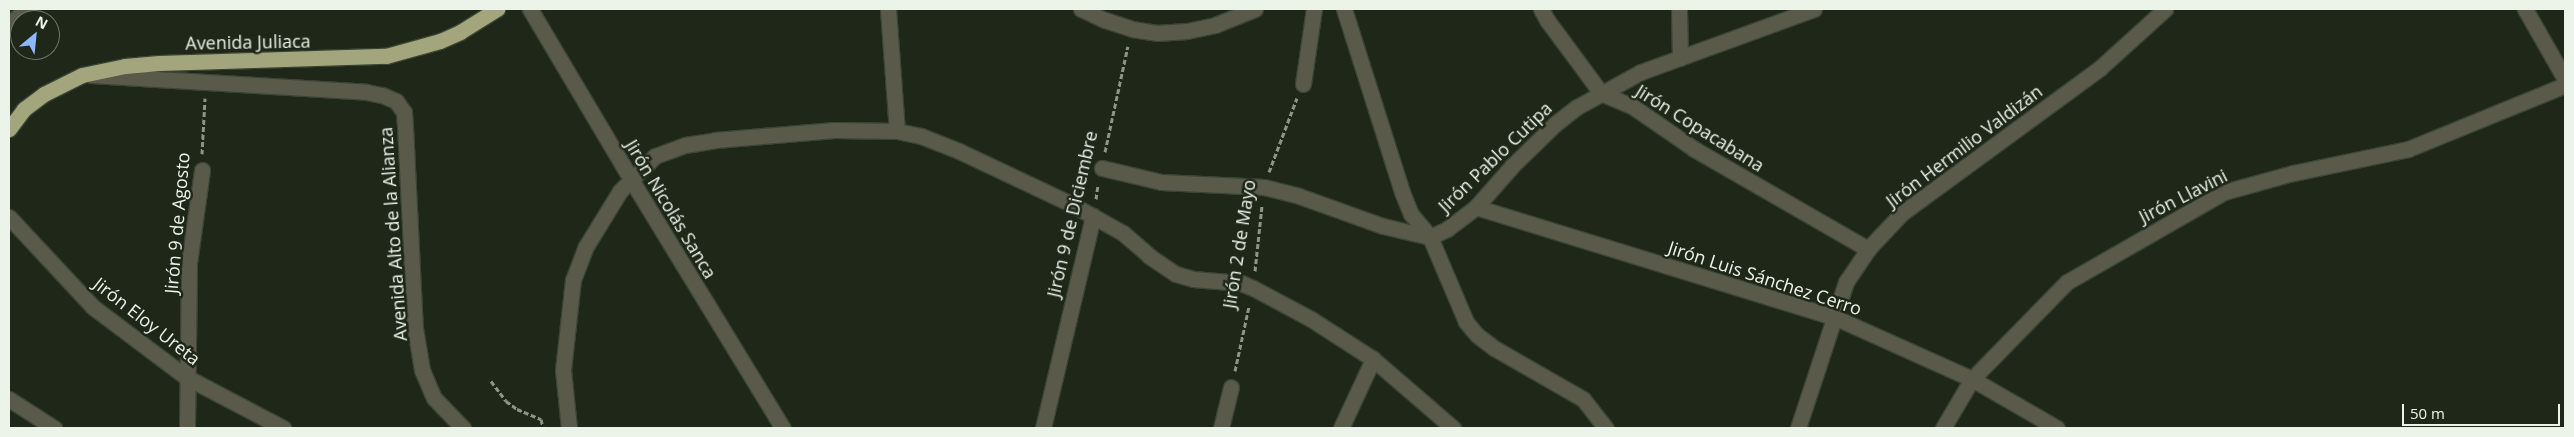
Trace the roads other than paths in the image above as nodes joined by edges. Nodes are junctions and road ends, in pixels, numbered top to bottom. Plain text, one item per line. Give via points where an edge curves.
1 (27, 9) edge
2 (497, 9) edge
3 (530, 9) edge
4 (888, 9) edge
5 (1081, 9) edge
6 (1255, 9) edge
7 (1314, 9) edge
8 (1344, 9) edge
9 (1542, 9) edge
10 (1679, 9) edge
11 (1814, 9) edge
12 (2165, 9) edge
13 (2525, 9) edge
14 (9, 24) edge
15 (1680, 58) junction
16 (82, 75) junction
17 (2565, 79) edge
18 (1303, 84) road end
19 (2565, 85) edge
20 (1601, 93) junction
21 (9, 129) edge
22 (897, 131) junction
23 (1102, 168) road end
24 (202, 170) road end
25 (632, 181) junction
26 (1476, 207) junction
27 (1092, 216) junction
28 (9, 217) edge
29 (1430, 237) junction
30 (1868, 249) junction
31 (1834, 317) junction
32 (1373, 359) junction
33 (186, 377) junction
34 (1972, 378) junction
35 (1231, 387) road end
36 (9, 399) edge
37 (54, 428) edge
38 (186, 428) edge
39 (283, 428) edge
40 (463, 428) edge
41 (569, 428) edge
42 (783, 428) edge
43 (1043, 428) edge
44 (1221, 428) edge
45 (1341, 428) edge
46 (1453, 428) edge
47 (1606, 428) edge
48 (1798, 428) edge
49 (1943, 428) edge
50 (2057, 428) edge

1 - 14 street
2 - 16 highway, Avenida Juliaca via 440,41 386,56 159,63
3 - 25 street, Jirón Nicolás Sanca
4 - 22 street
5 - 6 street via 1132,29 1157,33 1215,26
7 - 18 street
8 - 29 street via 1402,192 1411,214
9 - 20 street
10 - 15 street
11 - 15 street, Jirón Pablo Cutipa
12 - 30 street, Jirón Hermilio Valdizán via 2100,68 1902,213
13 - 17 street
15 - 20 street, Jirón Pablo Cutipa via 1640,72
16 - 21 highway, Avenida Juliaca via 44,94 24,110
16 - 40 street, Avenida Alto de la Alianza via 366,92 396,101 404,112 415,328 422,370 434,398
19 - 34 street, Jirón Llavini via 2408,149 2285,175 2224,192 2067,282
20 - 26 street, Jirón Pablo Cutipa via 1555,124
20 - 30 street, Jirón Copacabana via 1632,106 1694,149
22 - 25 street via 809,131 685,145 654,156
22 - 27 street via 921,136 959,151
23 - 29 street via 1161,182 1264,186 1383,226
24 - 33 street, Jirón 9 de Agosto via 189,263
25 - 41 street via 620,191 584,248 573,280 563,370
25 - 42 street, Jirón Nicolás Sanca
26 - 29 street, Jirón Pablo Cutipa via 1447,229
26 - 31 street, Jirón Luis Sánchez Cerro
27 - 32 street via 1123,233 1176,274 1193,279 1240,283 1253,288 1311,319
27 - 43 street, Jirón 9 de Diciembre
28 - 33 street, Jirón Eloy Ureta via 93,307
29 - 47 street via 1466,322 1477,336 1583,399
30 - 31 street, Jirón Hermilio Valdizán via 1846,282
31 - 34 street, Jirón Luis Sánchez Cerro
31 - 48 street, Jirón Hermilio Valdizán
32 - 45 street
32 - 46 street
33 - 38 street, Jirón 9 de Agosto
33 - 39 street, Jirón Eloy Ureta
34 - 49 street, Jirón Llavini
34 - 50 street, Jirón Luis Sánchez Cerro
35 - 44 street
36 - 37 street

